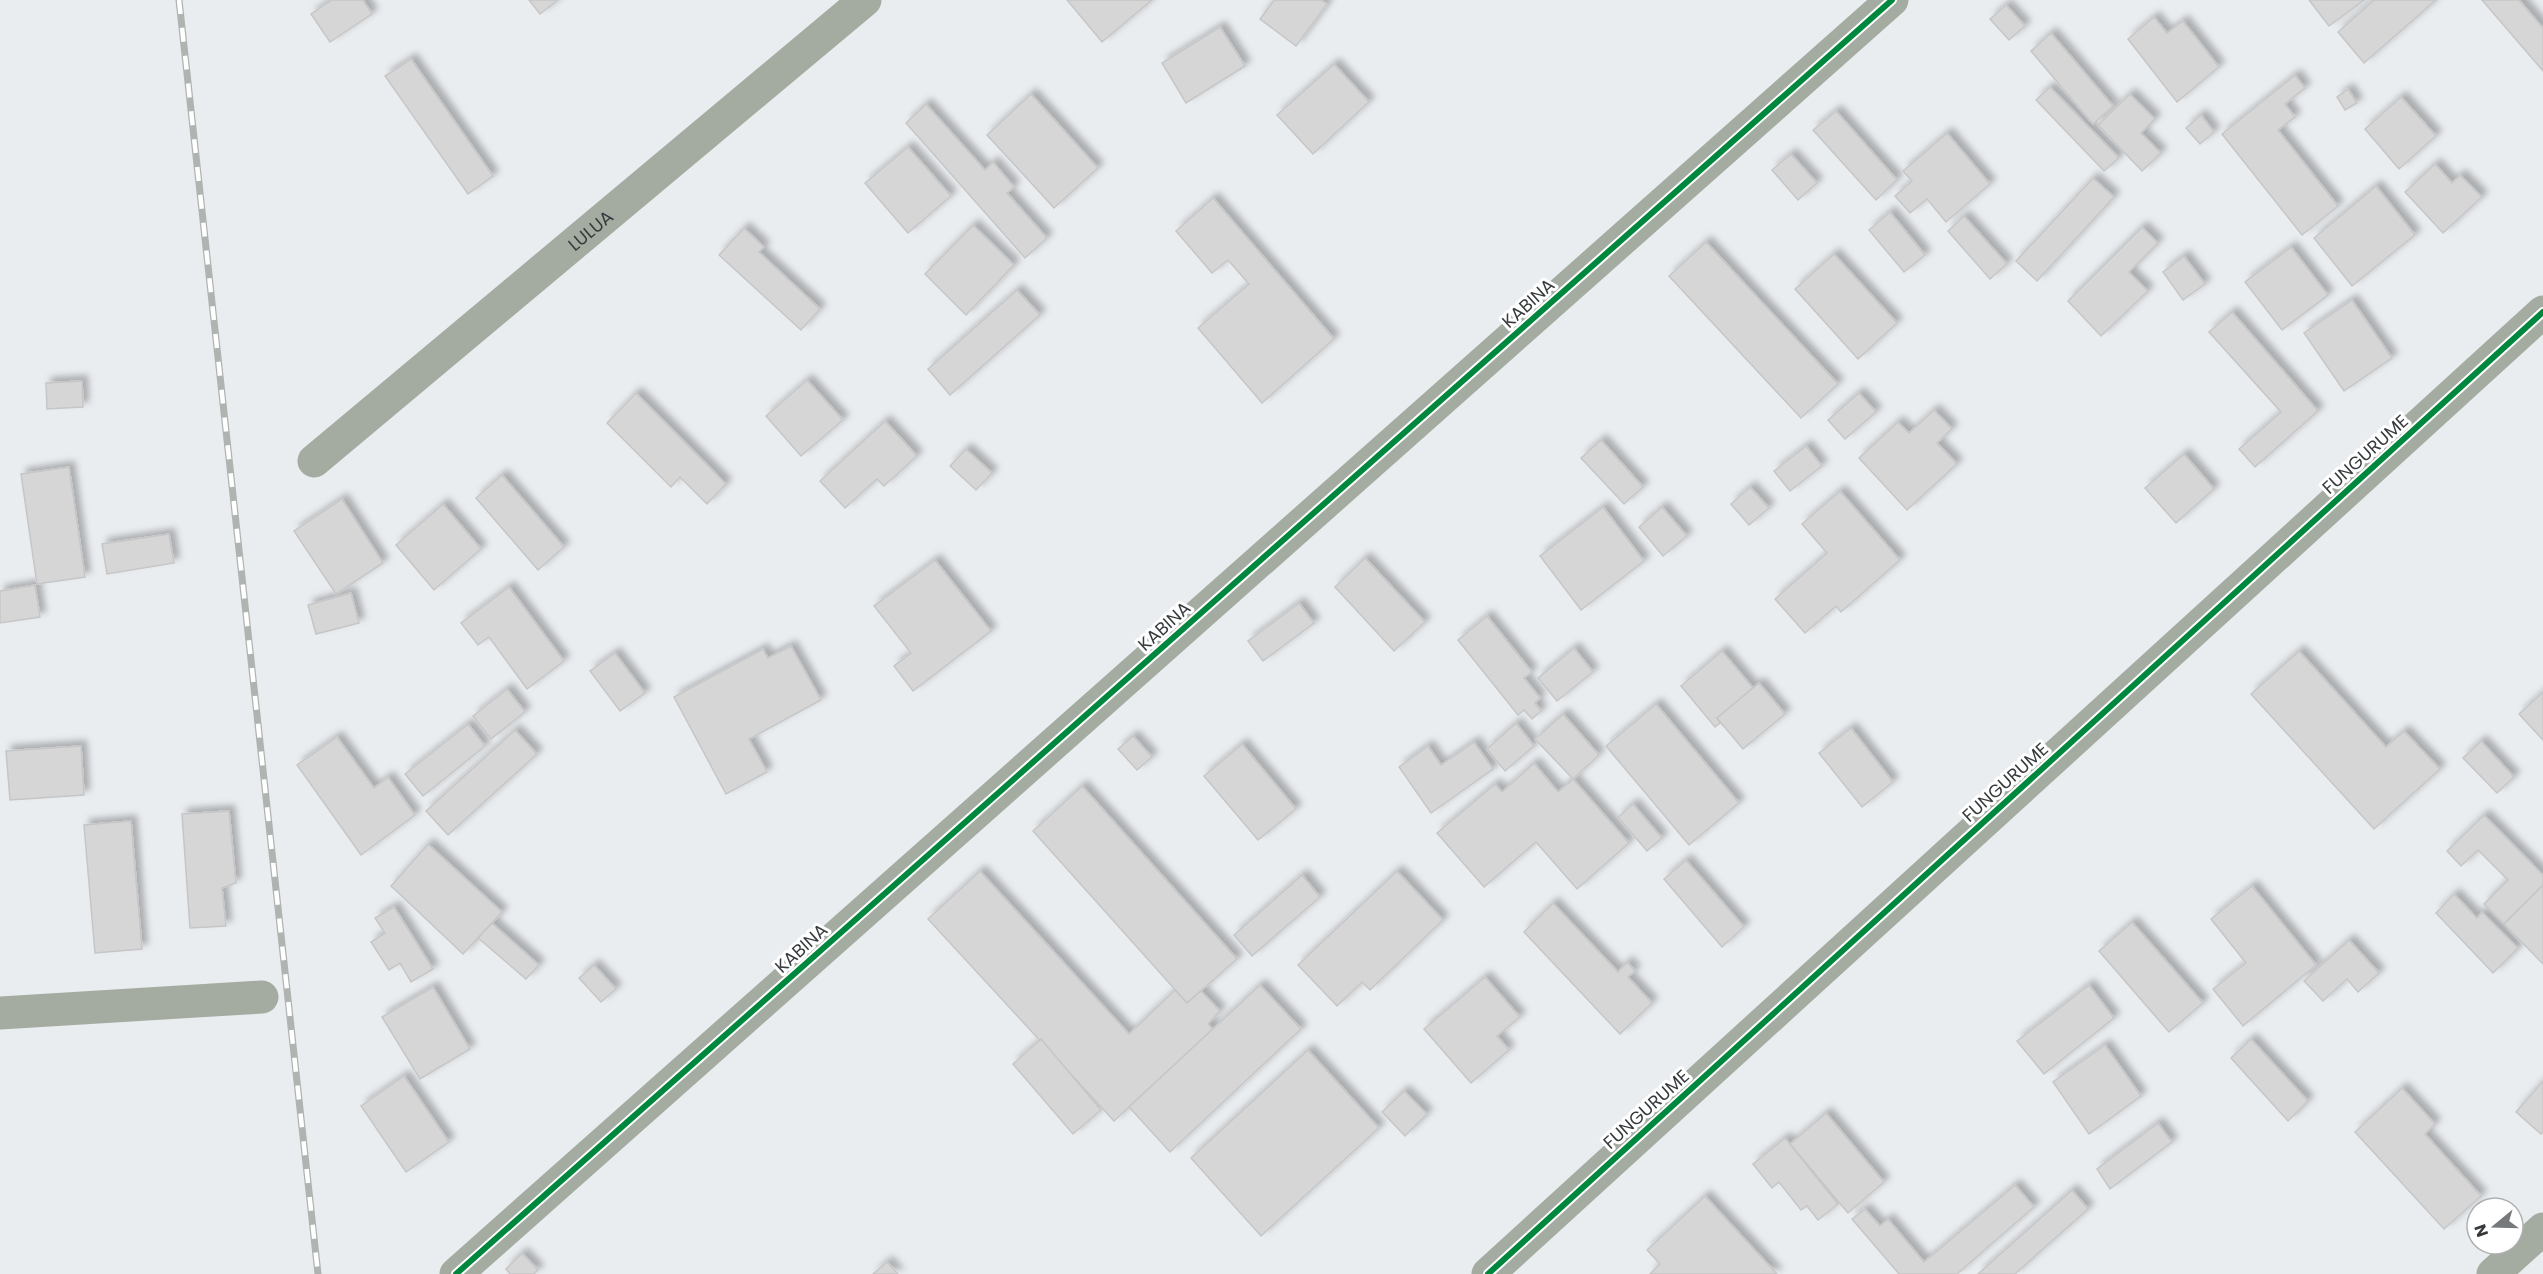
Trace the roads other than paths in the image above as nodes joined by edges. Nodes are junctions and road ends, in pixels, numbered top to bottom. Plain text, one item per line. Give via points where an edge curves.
1 (865, 0) edge
2 (1892, 0) edge
3 (2543, 312) edge
4 (314, 461) dead end
5 (262, 997) dead end
6 (0, 1013) edge
7 (2543, 1229) edge
8 (456, 1274) edge
9 (1488, 1274) edge
10 (2493, 1274) edge

1 - 4 street, LULUA
2 - 8 street, KABINA
3 - 9 street, FUNGURUME
5 - 6 street
7 - 10 street

